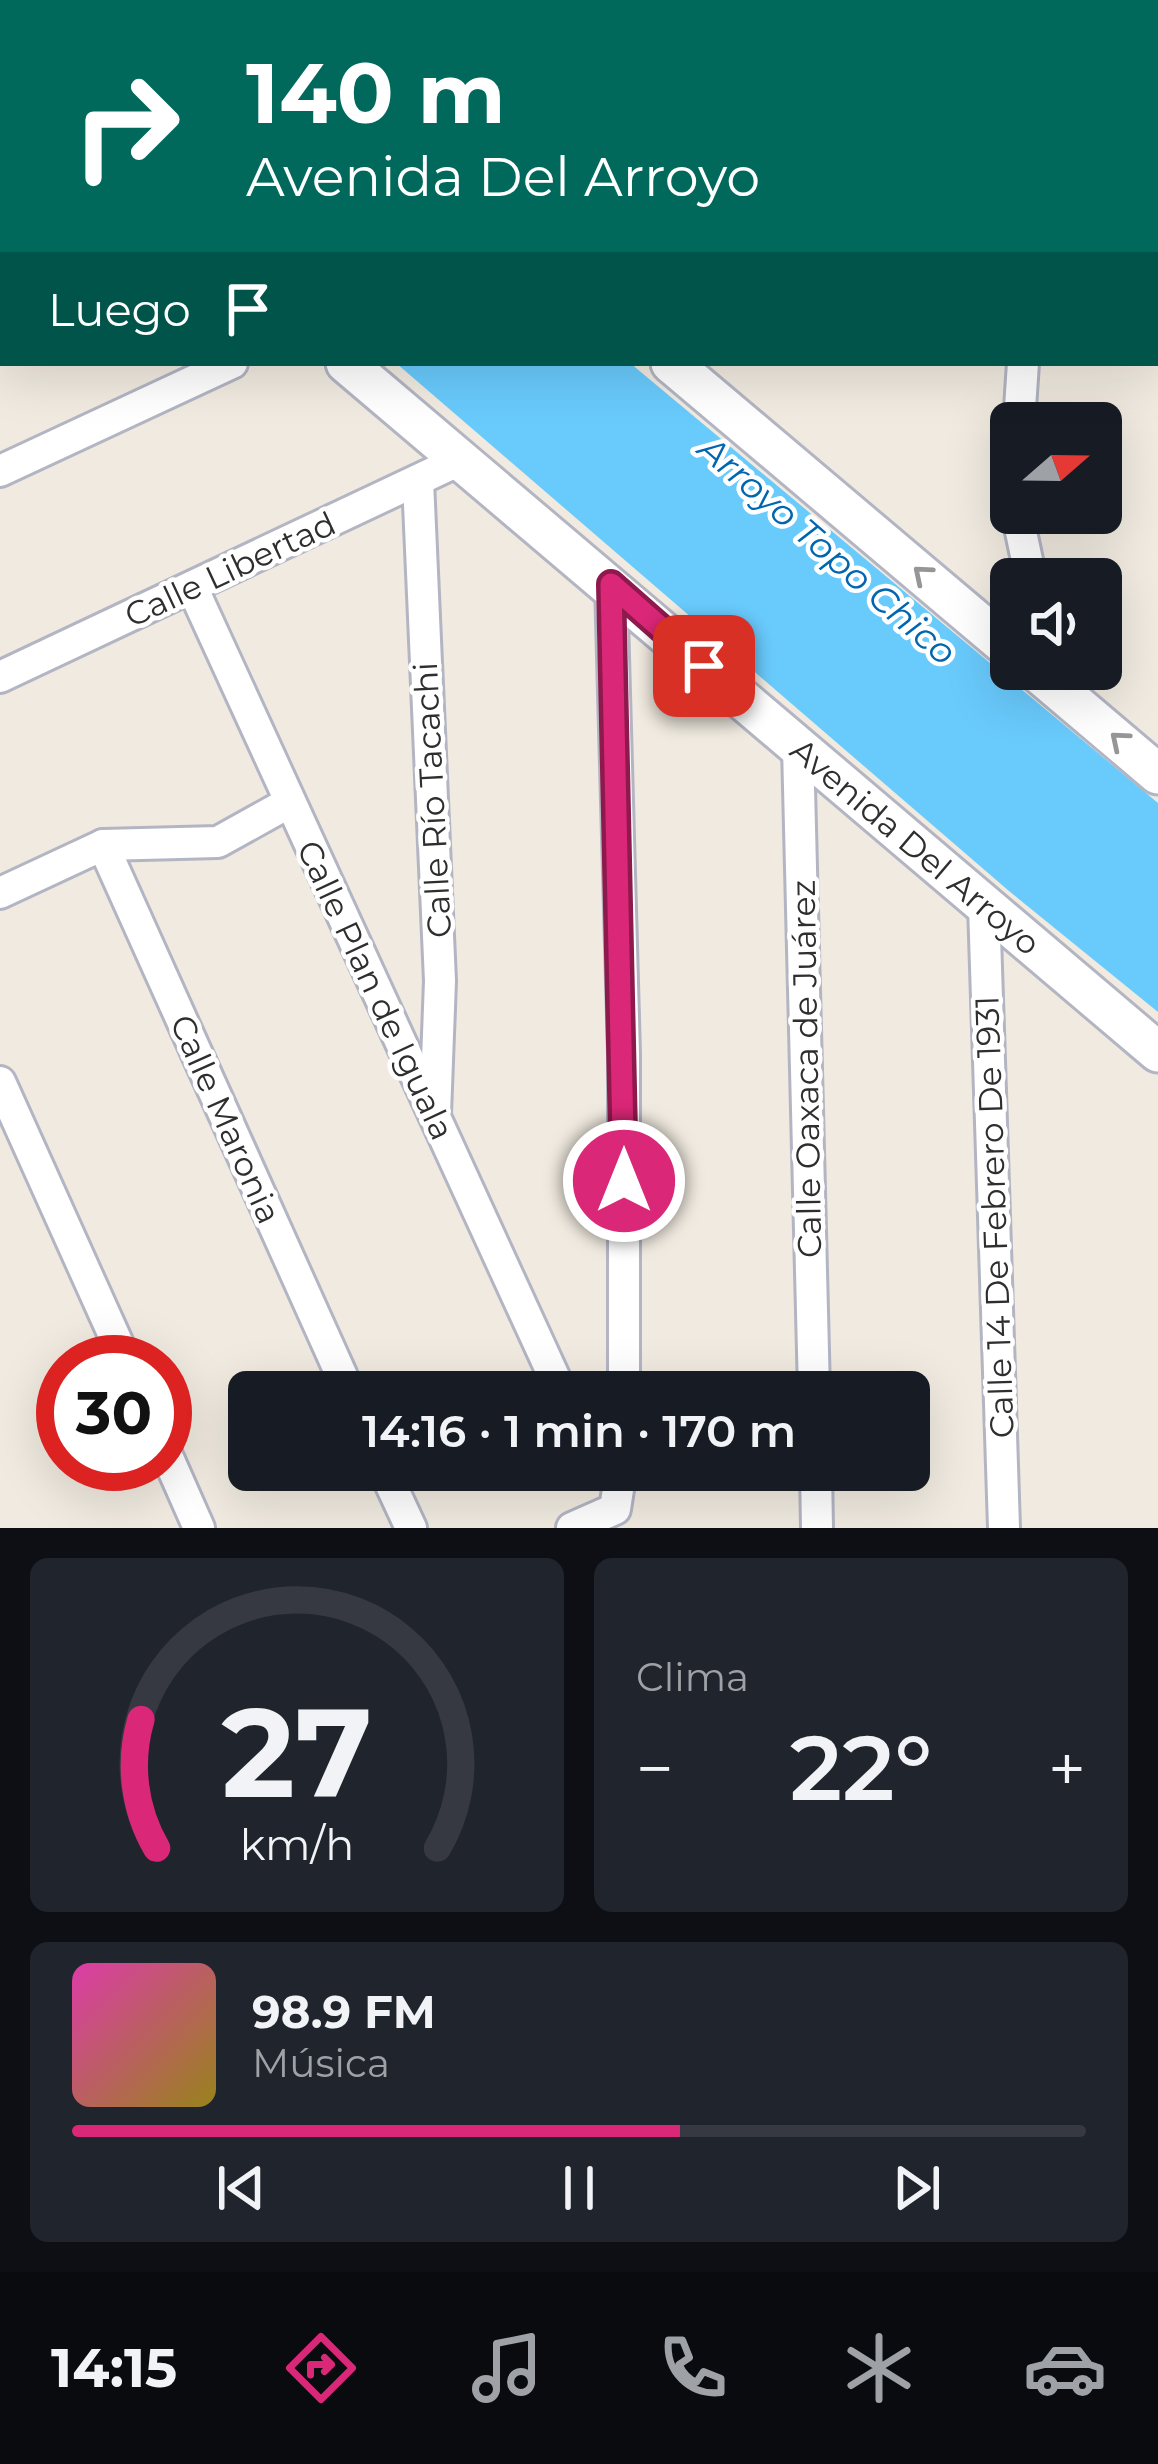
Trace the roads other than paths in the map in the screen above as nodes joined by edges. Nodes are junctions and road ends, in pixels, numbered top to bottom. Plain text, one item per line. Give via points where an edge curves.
1 (226, 366) edge
2 (350, 366) edge
3 (675, 366) edge
4 (1024, 366) edge
5 (1021, 402) edge
6 (460, 460) junction
7 (0, 471) edge
8 (418, 481) junction
9 (611, 584) junction
10 (191, 587) junction
11 (990, 632) edge
12 (0, 677) edge
13 (1059, 690) edge
14 (1073, 690) edge
15 (1079, 707) junction
16 (798, 747) junction
17 (1158, 774) edge
18 (290, 802) junction
19 (103, 845) junction
20 (0, 893) edge
21 (984, 905) junction
22 (1158, 1052) edge
23 (0, 1082) edge
24 (435, 1120) junction
25 (114, 1335) edge
26 (340, 1371) edge
27 (551, 1371) edge
28 (625, 1371) edge
29 (813, 1371) edge
30 (183, 1491) edge
31 (393, 1491) edge
32 (606, 1491) edge
33 (816, 1491) edge
34 (619, 1519) edge
35 (199, 1528) edge
36 (410, 1528) edge
37 (572, 1528) edge
38 (817, 1528) edge
39 (1004, 1528) edge

1 - 7 street
2 - 6 street, Avenida Del Arroyo
11 -> 3 street
4 - 5 street
6 - 8 street, Calle Libertad
6 - 9 street, Avenida Del Arroyo
8 - 10 street, Calle Libertad
8 - 24 street, Calle Río Tacachi via 440,981
9 - 16 street, Avenida Del Arroyo
9 - 28 street
10 - 12 street, Calle Libertad
10 - 18 street, Calle Plan de Iguala
13 - 15 street
14 - 15 street
17 -> 15 street
16 - 21 street, Avenida Del Arroyo
16 - 29 street, Calle Oaxaca de Juárez
18 - 19 street via 218,842
18 - 24 street, Calle Plan de Iguala
19 - 20 street
19 - 26 street, Calle Maronia
21 - 22 street, Avenida Del Arroyo
21 - 39 street, Calle 14 De Febrero De 1931
23 - 25 street
24 - 27 street, Calle Plan de Iguala
30 - 35 street
31 - 36 street
32 - 34 street
33 - 38 street
34 - 37 street

